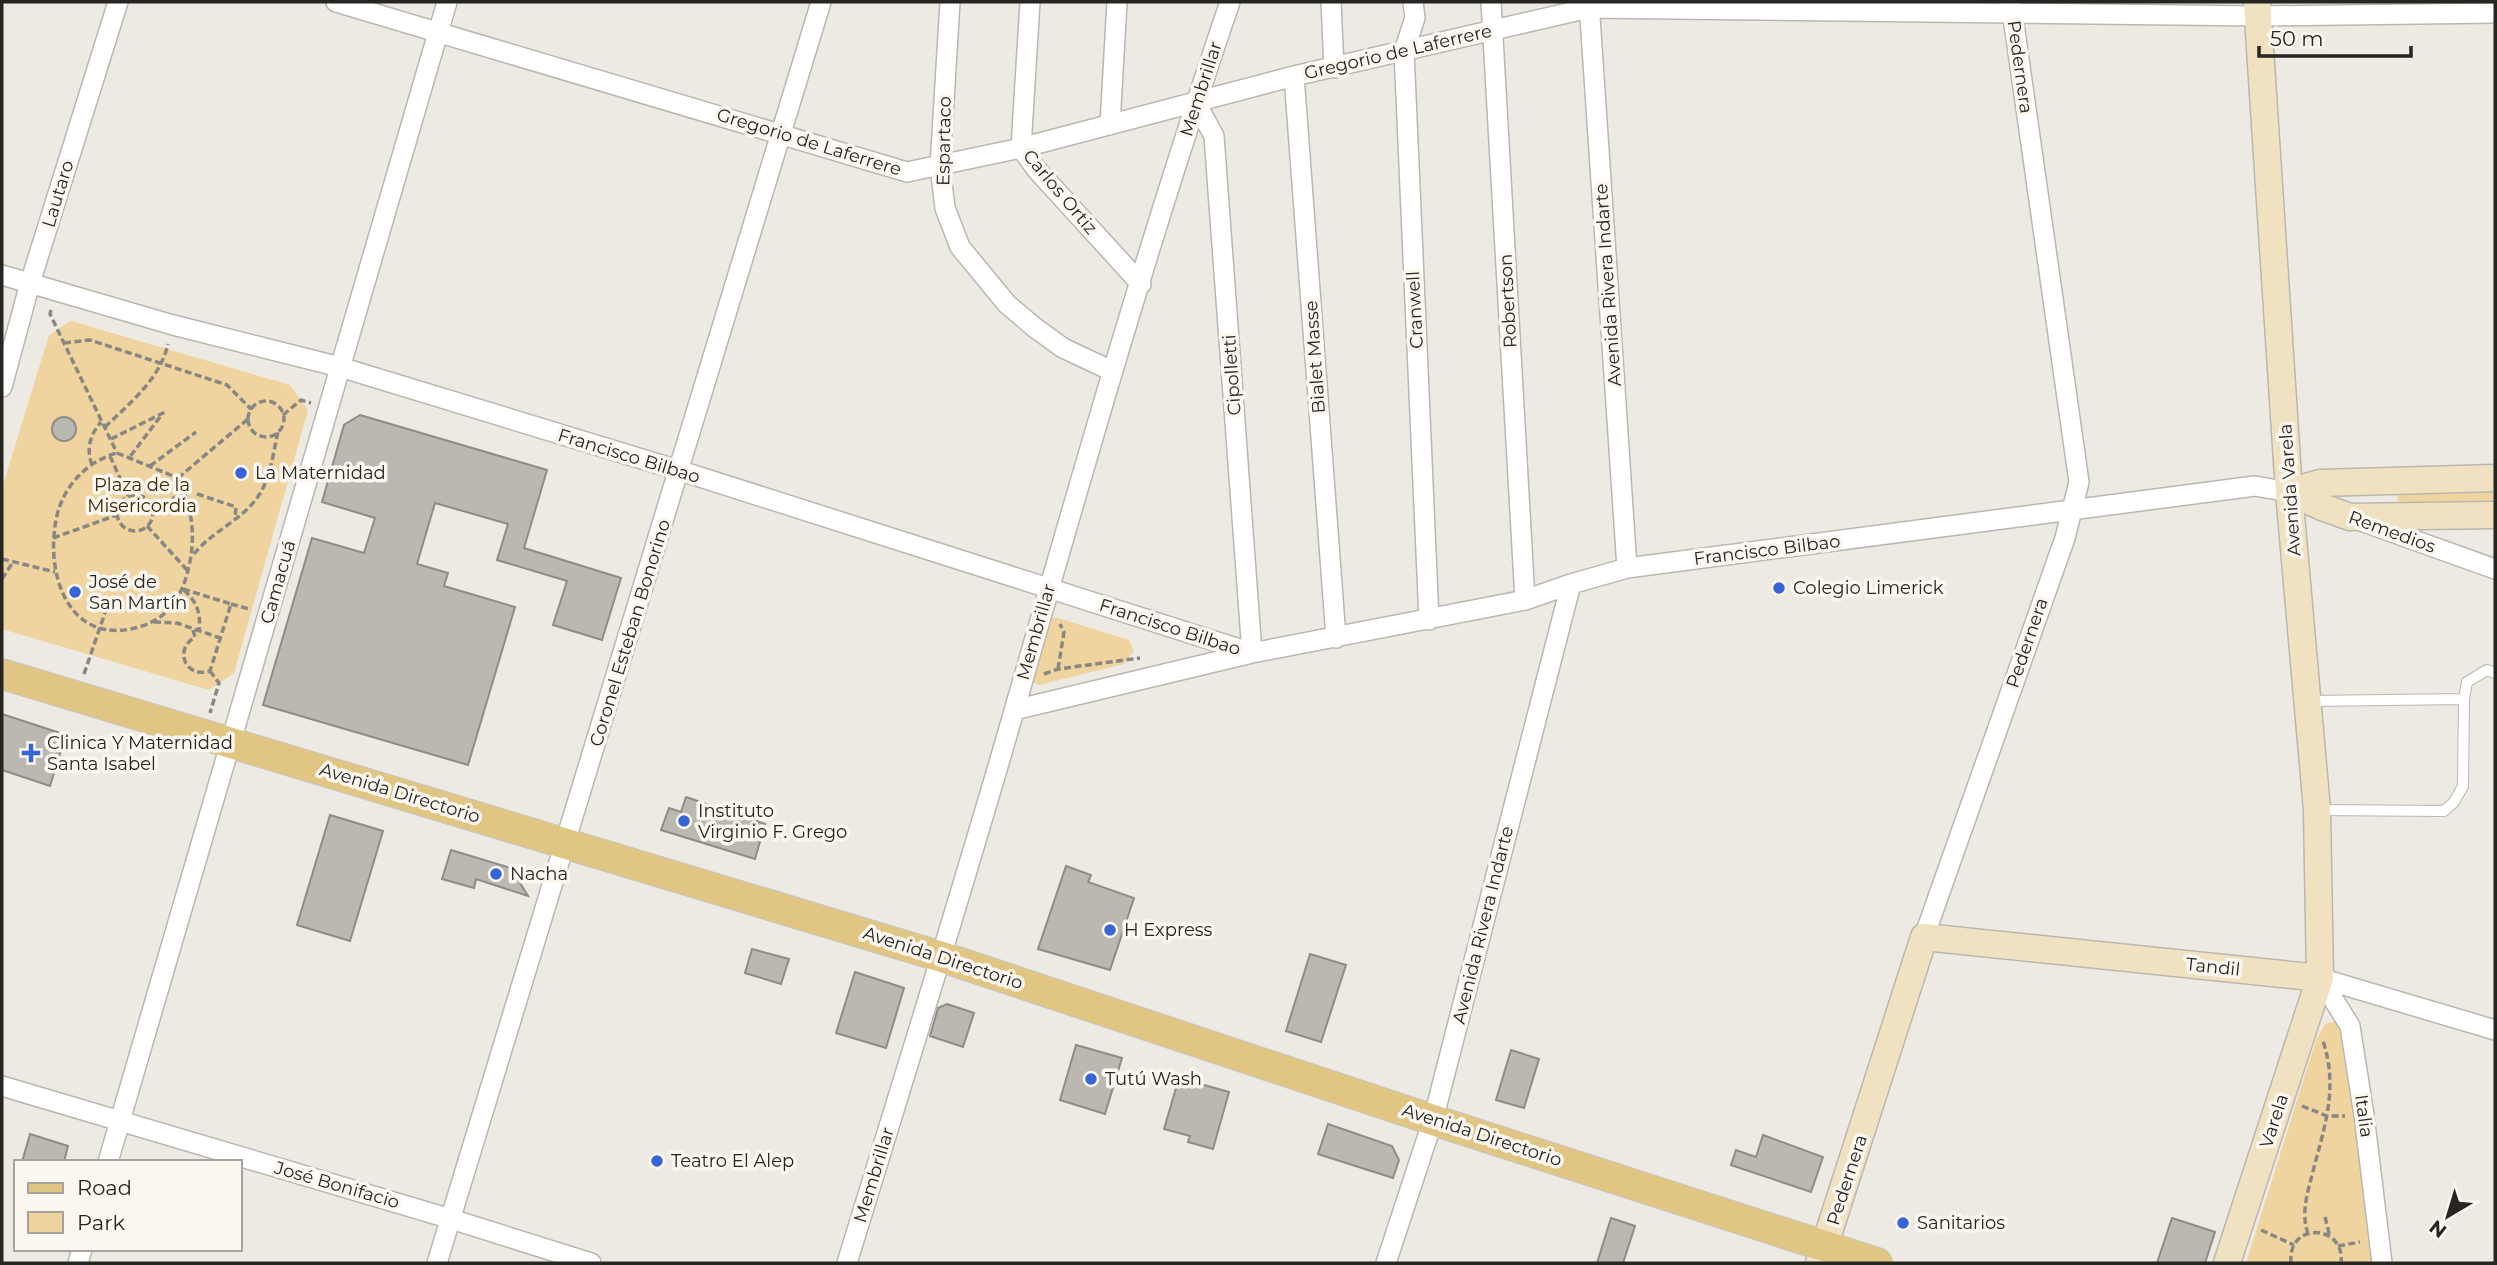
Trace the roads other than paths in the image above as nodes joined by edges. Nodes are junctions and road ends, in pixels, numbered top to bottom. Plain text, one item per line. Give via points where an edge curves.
1 (118, 2) edge
2 (337, 2) edge
3 (447, 2) edge
4 (821, 2) edge
5 (950, 2) edge
6 (1030, 2) edge
7 (1117, 2) edge
8 (1230, 2) edge
9 (1331, 2) edge
10 (1413, 2) edge
11 (1491, 2) edge
12 (1589, 5) edge
13 (2012, 8) edge
14 (2257, 9) edge
15 (2495, 13) edge
16 (1493, 29) junction
17 (437, 33) junction
18 (1404, 51) junction
19 (1334, 68) junction
20 (1294, 76) junction
21 (1196, 103) junction
22 (1110, 125) junction
23 (781, 133) junction
24 (1021, 148) junction
25 (940, 167) junction
26 (2, 275) edge
27 (30, 283) junction
28 (1140, 284) junction
29 (340, 367) junction
30 (1112, 371) junction
31 (2, 387) edge
32 (678, 470) junction
33 (2495, 478) edge
34 (2289, 492) junction
35 (2072, 510) junction
36 (2495, 515) edge
37 (2350, 517) junction
38 (1627, 568) junction
39 (2495, 569) edge
40 (1571, 584) junction
41 (1048, 588) junction
42 (1525, 600) junction
43 (1429, 620) junction
44 (1336, 638) junction
45 (1252, 653) junction
46 (2495, 673) edge
47 (2, 674) edge
48 (2464, 699) junction
49 (2308, 701) junction
50 (1014, 710) junction
51 (218, 738) junction
52 (2317, 810) junction
53 (566, 844) junction
54 (1924, 937) junction
55 (942, 957) junction
56 (2320, 978) junction
57 (2495, 1030) edge
58 (2, 1086) edge
59 (1433, 1120) junction
60 (121, 1122) junction
61 (109, 1160) edge
62 (451, 1219) junction
63 (1822, 1255) edge
64 (437, 1263) edge
65 (591, 1263) edge
66 (847, 1263) edge
67 (1386, 1263) edge
68 (1877, 1263) edge
69 (2227, 1263) edge
70 (2382, 1263) edge

1 - 27 street, Lautaro
2 - 17 street, Gregorio de Laferrere
3 - 17 street, Camacuá
4 - 23 street, Coronel Esteban Bonorino
5 - 25 street, Espartaco
6 - 24 street, Carlos Ortiz
7 - 22 street
8 - 21 street, Membrillar
9 - 19 street
10 - 18 street, Cranwell via 1415,18
11 - 16 street, Robertson
12 - 13 street, Gregorio de Laferrere
12 - 16 street, Gregorio de Laferrere
12 - 38 street, Avenida Rivera Indarte
13 - 14 street, Gregorio de Laferrere
13 - 35 street, Pedernera via 2079,482
14 - 15 street, Gregorio de Laferrere
14 - 34 main road, Avenida Varela
16 - 18 street, Gregorio de Laferrere
16 - 42 street, Robertson
17 - 23 street, Gregorio de Laferrere
17 - 29 street, Camacuá
18 - 19 street, Gregorio de Laferrere
18 - 43 street, Cranwell
19 - 20 street, Gregorio de Laferrere
20 - 21 street, Gregorio de Laferrere
20 - 44 street, Bialet Masse
21 - 22 street, Gregorio de Laferrere
21 - 28 street, Membrillar
21 - 45 street, Cipolletti via 1214,136
22 - 24 street, Gregorio de Laferrere
23 - 25 street, Gregorio de Laferrere via 907,172
23 - 32 street, Coronel Esteban Bonorino
24 - 25 street, Gregorio de Laferrere
24 - 28 street, Carlos Ortiz
25 - 30 street, Espartaco via 945,208 960,247 1007,304 1063,348
26 - 27 street, Francisco Bilbao
27 - 29 street, Francisco Bilbao
27 - 31 street, Lautaro
28 - 30 street, Membrillar
29 - 32 street, Francisco Bilbao
29 - 51 street, Camacuá
30 - 41 street, Membrillar
32 - 41 street, Francisco Bilbao
32 - 53 street, Coronel Esteban Bonorino
33 - 34 main road via 2320,483
34 - 35 street, Francisco Bilbao via 2255,486
34 - 37 main road, Remedios
34 - 49 main road, Avenida Varela
35 - 38 street, Francisco Bilbao
35 - 54 street, Pedernera
36 - 37 main road
37 - 39 street, Remedios
38 - 40 street, Francisco Bilbao
40 - 42 street, Francisco Bilbao
40 - 59 street, Avenida Rivera Indarte
41 - 45 street, Francisco Bilbao
41 - 50 street, Membrillar
42 - 43 street, Francisco Bilbao
43 - 44 street, Francisco Bilbao
44 - 45 street, Francisco Bilbao
45 - 50 street, Francisco Bilbao
46 - 48 lane via 2487,670 2467,681
47 - 51 main road, Avenida Directorio
48 - 49 lane
48 - 52 lane via 2462,786 2444,811
49 - 52 main road, Avenida Varela
50 - 55 street, Membrillar
51 - 53 main road, Avenida Directorio
51 - 60 street, Camacuá
52 - 56 main road, Avenida Varela
53 - 55 main road, Avenida Directorio
53 - 62 street, Coronel Esteban Bonorino
54 - 56 main road, Tandil
54 - 63 main road, Pedernera
55 - 59 main road, Avenida Directorio
55 - 66 street, Membrillar
56 - 57 street, Tandil
56 - 69 main road, Varela
56 - 70 street, Italia via 2350,1026
58 - 60 street, José Bonifacio
59 - 63 main road, Avenida Directorio
59 - 67 street, Avenida Rivera Indarte
60 - 61 street, Camacuá
60 - 62 street, José Bonifacio
62 - 64 street, Coronel Esteban Bonorino
62 - 65 street, José Bonifacio
63 - 68 main road, Avenida Directorio

